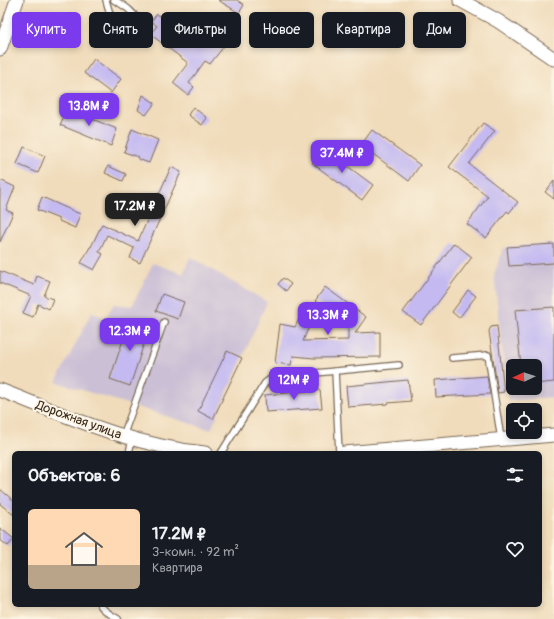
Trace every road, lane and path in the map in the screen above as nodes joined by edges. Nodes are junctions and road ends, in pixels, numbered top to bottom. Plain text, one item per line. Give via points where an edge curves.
1 (17, 0) edge
2 (106, 0) edge
3 (114, 0) edge
4 (460, 0) edge
5 (0, 50) edge
6 (554, 59) edge
7 (164, 322) dead end
8 (452, 358) dead end
9 (399, 365) dead end
10 (335, 371) junction
11 (0, 390) edge
12 (554, 435) edge
13 (128, 437) junction
14 (501, 439) junction
15 (129, 451) edge
16 (190, 451) edge
17 (222, 451) edge
18 (339, 451) edge
19 (366, 451) edge
20 (101, 607) edge
21 (118, 619) edge

1 - 5 street
2 - 3 lane via 120,34 128,37 139,22 128,8
4 - 6 street via 498,21
7 - 13 lane
8 - 14 lane via 488,355
9 - 10 lane
10 - 17 lane via 273,377 267,380
10 - 18 lane
11 - 13 street, Дорожная улица
12 - 14 street
13 - 15 lane
13 - 16 street, Дорожная улица via 166,448
14 - 19 street
20 - 21 lane

